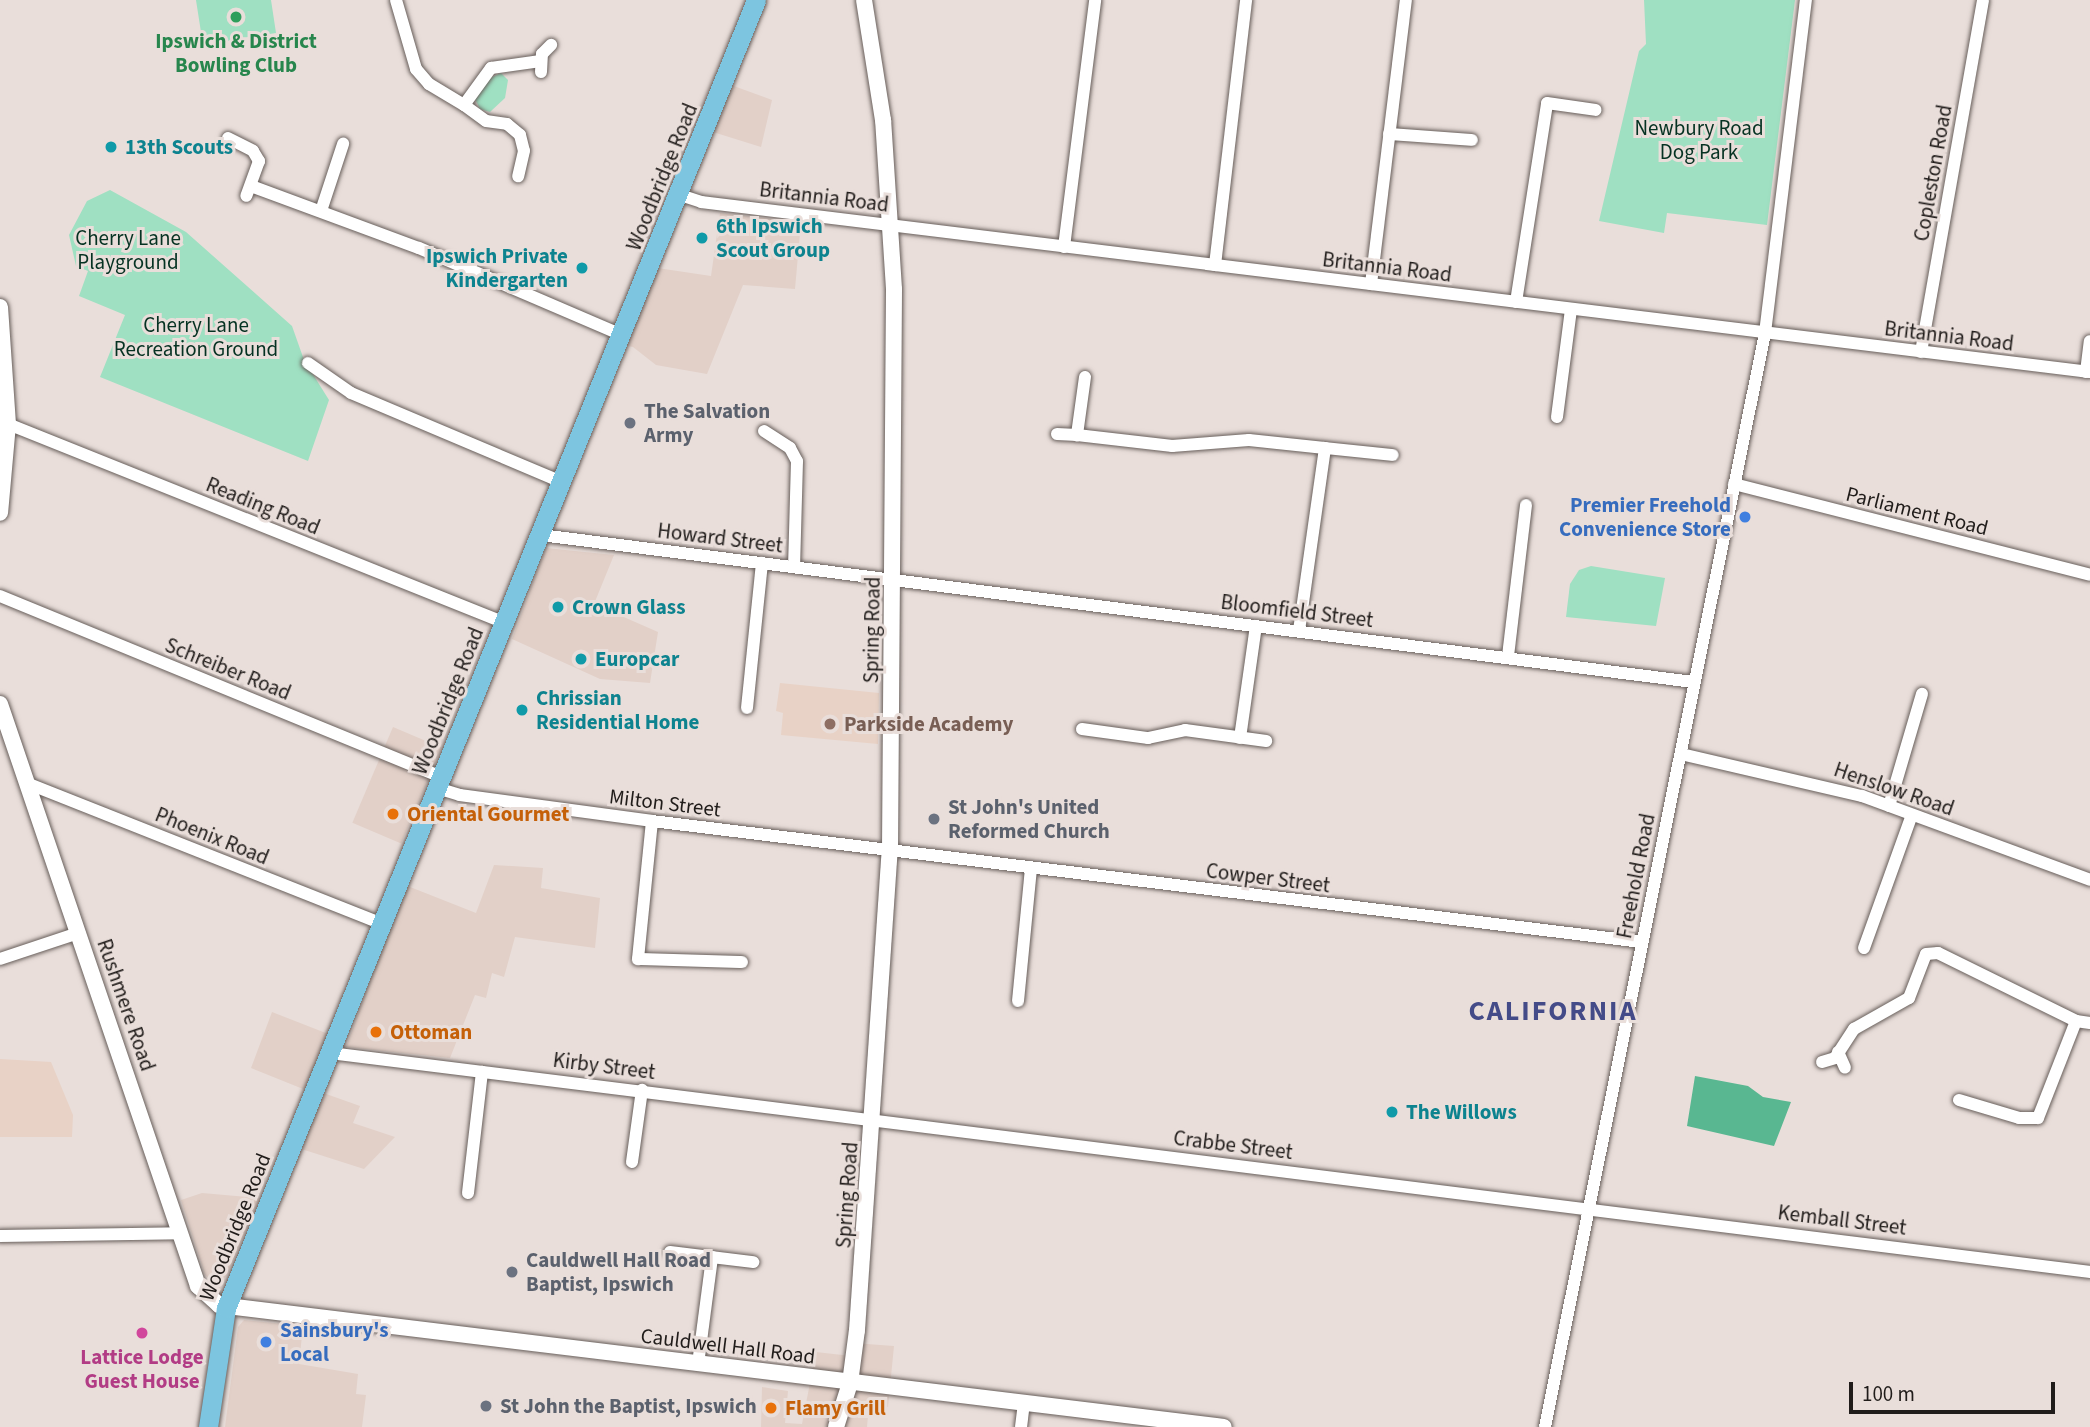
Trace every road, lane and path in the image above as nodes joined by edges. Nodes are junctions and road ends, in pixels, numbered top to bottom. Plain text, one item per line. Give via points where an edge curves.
1 (396, 0) edge
2 (756, 0) edge
3 (864, 0) edge
4 (1095, 0) edge
5 (1245, 0) edge
6 (1406, 0) edge
7 (1806, 0) edge
8 (1983, 0) edge
9 (551, 45) dead end
10 (464, 105) junction
11 (1596, 110) dead end
12 (1389, 134) junction
13 (228, 138) dead end
14 (1472, 140) dead end
15 (343, 144) dead end
16 (517, 176) dead end
17 (680, 195) junction
18 (321, 211) junction
19 (891, 225) junction
20 (1064, 247) junction
21 (1215, 265) junction
22 (1371, 284) junction
23 (1516, 302) junction
24 (0, 307) edge
25 (1571, 309) junction
26 (1765, 333) junction
27 (624, 336) junction
28 (2090, 341) edge
29 (1921, 352) junction
30 (308, 363) dead end
31 (2088, 372) edge
32 (1085, 377) dead end
33 (1557, 417) dead end
34 (8, 424) junction
35 (764, 431) dead end
36 (1057, 433) dead end
37 (1077, 435) junction
38 (1325, 448) junction
39 (1394, 455) dead end
40 (3, 471) edge
41 (562, 482) junction
42 (1734, 484) junction
43 (1525, 505) dead end
44 (0, 513) edge
45 (541, 535) junction
46 (762, 563) junction
47 (794, 567) junction
48 (2090, 575) edge
49 (894, 580) junction
50 (0, 596) edge
51 (505, 623) junction
52 (1255, 626) junction
53 (1299, 631) junction
54 (1508, 656) junction
55 (1694, 682) junction
56 (1922, 694) dead end
57 (0, 704) edge
58 (747, 708) dead end
59 (4, 727) edge
60 (1082, 729) dead end
61 (1240, 737) junction
62 (1266, 741) dead end
63 (1681, 754) junction
64 (440, 782) junction
65 (29, 784) junction
66 (1889, 806) junction
67 (1912, 815) junction
68 (652, 821) junction
69 (890, 850) junction
70 (1031, 869) junction
71 (2090, 880) edge
72 (382, 923) junction
73 (78, 933) junction
74 (1642, 942) junction
75 (1864, 948) dead end
76 (0, 959) edge
77 (742, 962) dead end
78 (1018, 1002) dead end
79 (2076, 1021) junction
80 (2090, 1023) edge
81 (1838, 1052) junction
82 (330, 1053) junction
83 (1822, 1062) dead end
84 (1845, 1068) dead end
85 (482, 1072) junction
86 (642, 1090) junction
87 (1959, 1100) dead end
88 (874, 1119) junction
89 (632, 1162) dead end
90 (468, 1193) dead end
91 (1588, 1208) junction
92 (181, 1233) junction
93 (0, 1236) edge
94 (670, 1252) dead end
95 (712, 1257) junction
96 (753, 1262) dead end
97 (2090, 1272) edge
98 (226, 1308) junction
99 (698, 1364) junction
100 (850, 1383) junction
101 (1024, 1405) junction
102 (1193, 1425) edge
103 (208, 1427) edge
104 (836, 1427) edge
105 (1021, 1427) edge
106 (1224, 1427) edge
107 (1545, 1427) edge

1 - 10 street via 416,69 429,84
2 - 17 main road, Woodbridge Road
3 - 19 street, Spring Road via 883,120
4 - 20 street
5 - 21 street
6 - 12 street
7 - 26 street, Freehold Road
8 - 29 street, Copleston Road
9 - 10 street via 541,67 491,68
10 - 16 street via 486,121 507,124 520,135 524,151
11 - 23 street via 1547,103
12 - 14 street
12 - 22 street
13 - 18 street via 257,155 248,191
15 - 18 street
17 - 19 street, Britannia Road via 701,202
17 - 27 main road, Woodbridge Road
18 - 27 street
19 - 20 street, Britannia Road
19 - 49 street, Spring Road via 896,401
20 - 21 street, Britannia Road
21 - 22 street, Britannia Road
22 - 23 street, Britannia Road
23 - 25 street, Britannia Road
24 - 34 street
25 - 26 street, Britannia Road
25 - 33 street
26 - 29 street, Britannia Road
26 - 42 street, Freehold Road
27 - 41 main road, Woodbridge Road
28 - 31 street
29 - 31 street, Britannia Road
30 - 41 street via 351,393
32 - 37 street
34 - 40 street
34 - 51 street, Reading Road
35 - 47 street via 790,448 797,461
36 - 37 street
37 - 38 street via 1158,445 1249,440
38 - 39 street
38 - 53 street
40 - 44 street
41 - 45 main road, Woodbridge Road
42 - 48 street, Parliament Road
42 - 55 street, Freehold Road
43 - 54 street
45 - 46 street, Howard Street
45 - 51 main road, Woodbridge Road
46 - 47 street, Howard Street
46 - 58 street
47 - 49 street, Howard Street
49 - 52 street, Bloomfield Street
49 - 69 street, Spring Road
50 - 64 street, Schreiber Road
51 - 64 main road, Woodbridge Road
52 - 53 street, Bloomfield Street
52 - 61 street
53 - 54 street, Bloomfield Street
54 - 55 street, Bloomfield Street
55 - 63 street, Freehold Road
56 - 66 street
57 - 59 street, Rushmere Road
59 - 65 street, Rushmere Road
60 - 61 street via 1148,738 1185,730
61 - 62 street
63 - 66 street, Henslow Road via 1812,783
63 - 74 street, Freehold Road
64 - 68 street, Milton Street via 460,795
64 - 72 main road, Woodbridge Road
65 - 72 street, Phoenix Road
65 - 73 street, Rushmere Road
66 - 67 street, Henslow Road
67 - 71 street, Henslow Road
67 - 75 street
68 - 69 street, Milton Street
68 - 77 street via 638,959
69 - 70 street, Cowper Street
69 - 88 street, Spring Road
70 - 74 street, Cowper Street
70 - 78 street
72 - 82 main road, Woodbridge Road
73 - 76 street
73 - 92 street, Rushmere Road
74 - 91 street, Freehold Road
79 - 80 street
79 - 81 street via 1938,953 1926,954 1909,998 1854,1029
79 - 87 street via 2038,1118 2019,1118
81 - 83 street
81 - 84 street
82 - 85 street, Kirby Street
82 - 98 main road, Woodbridge Road
85 - 86 street, Kirby Street
85 - 90 street
86 - 88 street, Kirby Street
86 - 89 street
88 - 91 street, Crabbe Street
88 - 100 street, Spring Road
91 - 97 street, Kemball Street
91 - 107 street, Freehold Road
92 - 93 street
92 - 98 street, Rushmere Road via 198,1286
94 - 95 street
95 - 96 street
95 - 99 street
98 - 99 street, Cauldwell Hall Road
98 - 103 main road, Woodbridge Road
99 - 100 street, Cauldwell Hall Road
100 - 101 street, Cauldwell Hall Road
100 - 104 street, Spring Road
101 - 102 street, Cauldwell Hall Road
101 - 105 street
102 - 106 street, Cauldwell Hall Road

